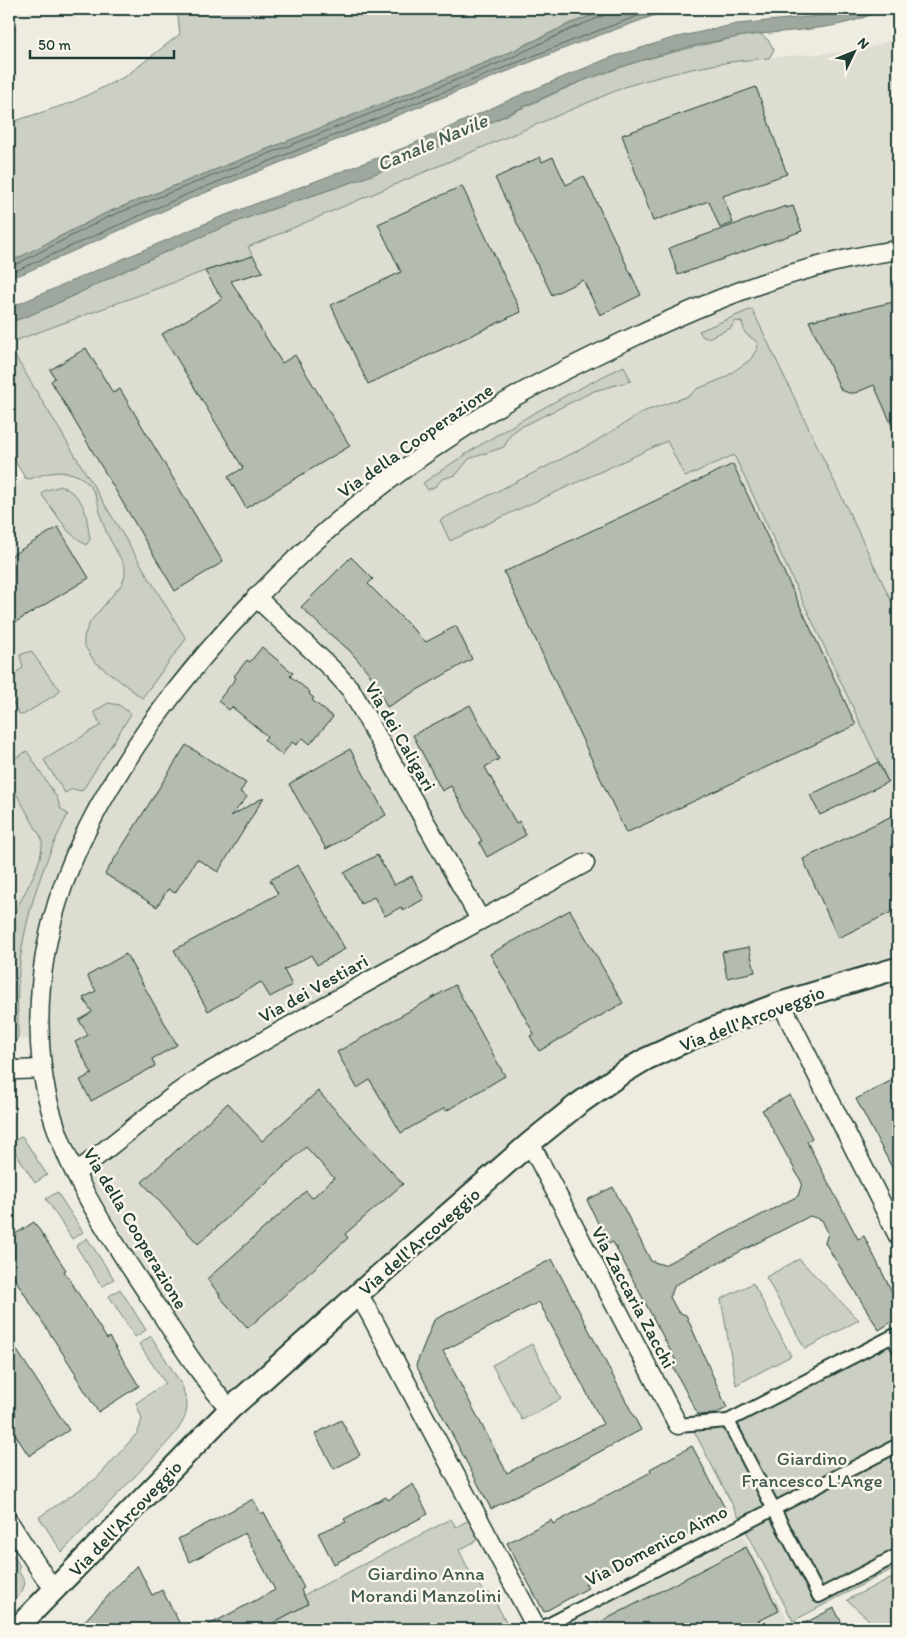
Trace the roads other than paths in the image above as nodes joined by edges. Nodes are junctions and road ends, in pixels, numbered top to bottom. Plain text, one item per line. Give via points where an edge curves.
1 (898, 250) edge
2 (256, 597) junction
3 (585, 862) dead end
4 (480, 919) junction
5 (898, 968) edge
6 (781, 1003) junction
7 (9, 1068) edge
8 (42, 1069) junction
9 (530, 1144) junction
10 (76, 1173) junction
11 (898, 1236) edge
12 (358, 1294) junction
13 (898, 1347) edge
14 (230, 1410) junction
15 (728, 1421) junction
16 (678, 1425) joint
17 (898, 1444) edge
18 (773, 1509) junction
19 (9, 1522) edge
20 (898, 1555) edge
21 (56, 1590) junction
22 (16, 1629) edge
23 (539, 1629) edge

1 - 2 street, Via della Cooperazione via 826,264 740,291 660,324 525,391 395,476 329,528
2 - 4 street, Via dei Caligari via 351,690
2 - 8 street, Via della Cooperazione via 202,658 142,738 102,800 76,850 58,896 44,955 39,1023
3 - 4 street, Via dei Vestiari
4 - 10 street, Via dei Vestiari via 202,1076
5 - 6 street, Via dell'Arcoveggio
6 - 9 street, Via dell'Arcoveggio via 646,1059 577,1105
6 - 11 street
7 - 8 street
8 - 10 street, Via della Cooperazione via 57,1128
9 - 12 street, Via dell'Arcoveggio
9 - 16 street, Via Zaccaria Zacchi
10 - 14 street, Via della Cooperazione via 130,1266 197,1368
12 - 14 street, Via dell'Arcoveggio
12 - 23 street, Via Domenico Aimo
13 - 15 street via 893,1336
14 - 21 street, Via dell'Arcoveggio
15 - 16 street, Via Zaccaria Zacchi
15 - 18 street
17 - 18 street, Via Domenico Aimo
18 - 20 street via 819,1596
18 - 23 street, Via Domenico Aimo
19 - 21 street
21 - 22 street, Via dell'Arcoveggio

